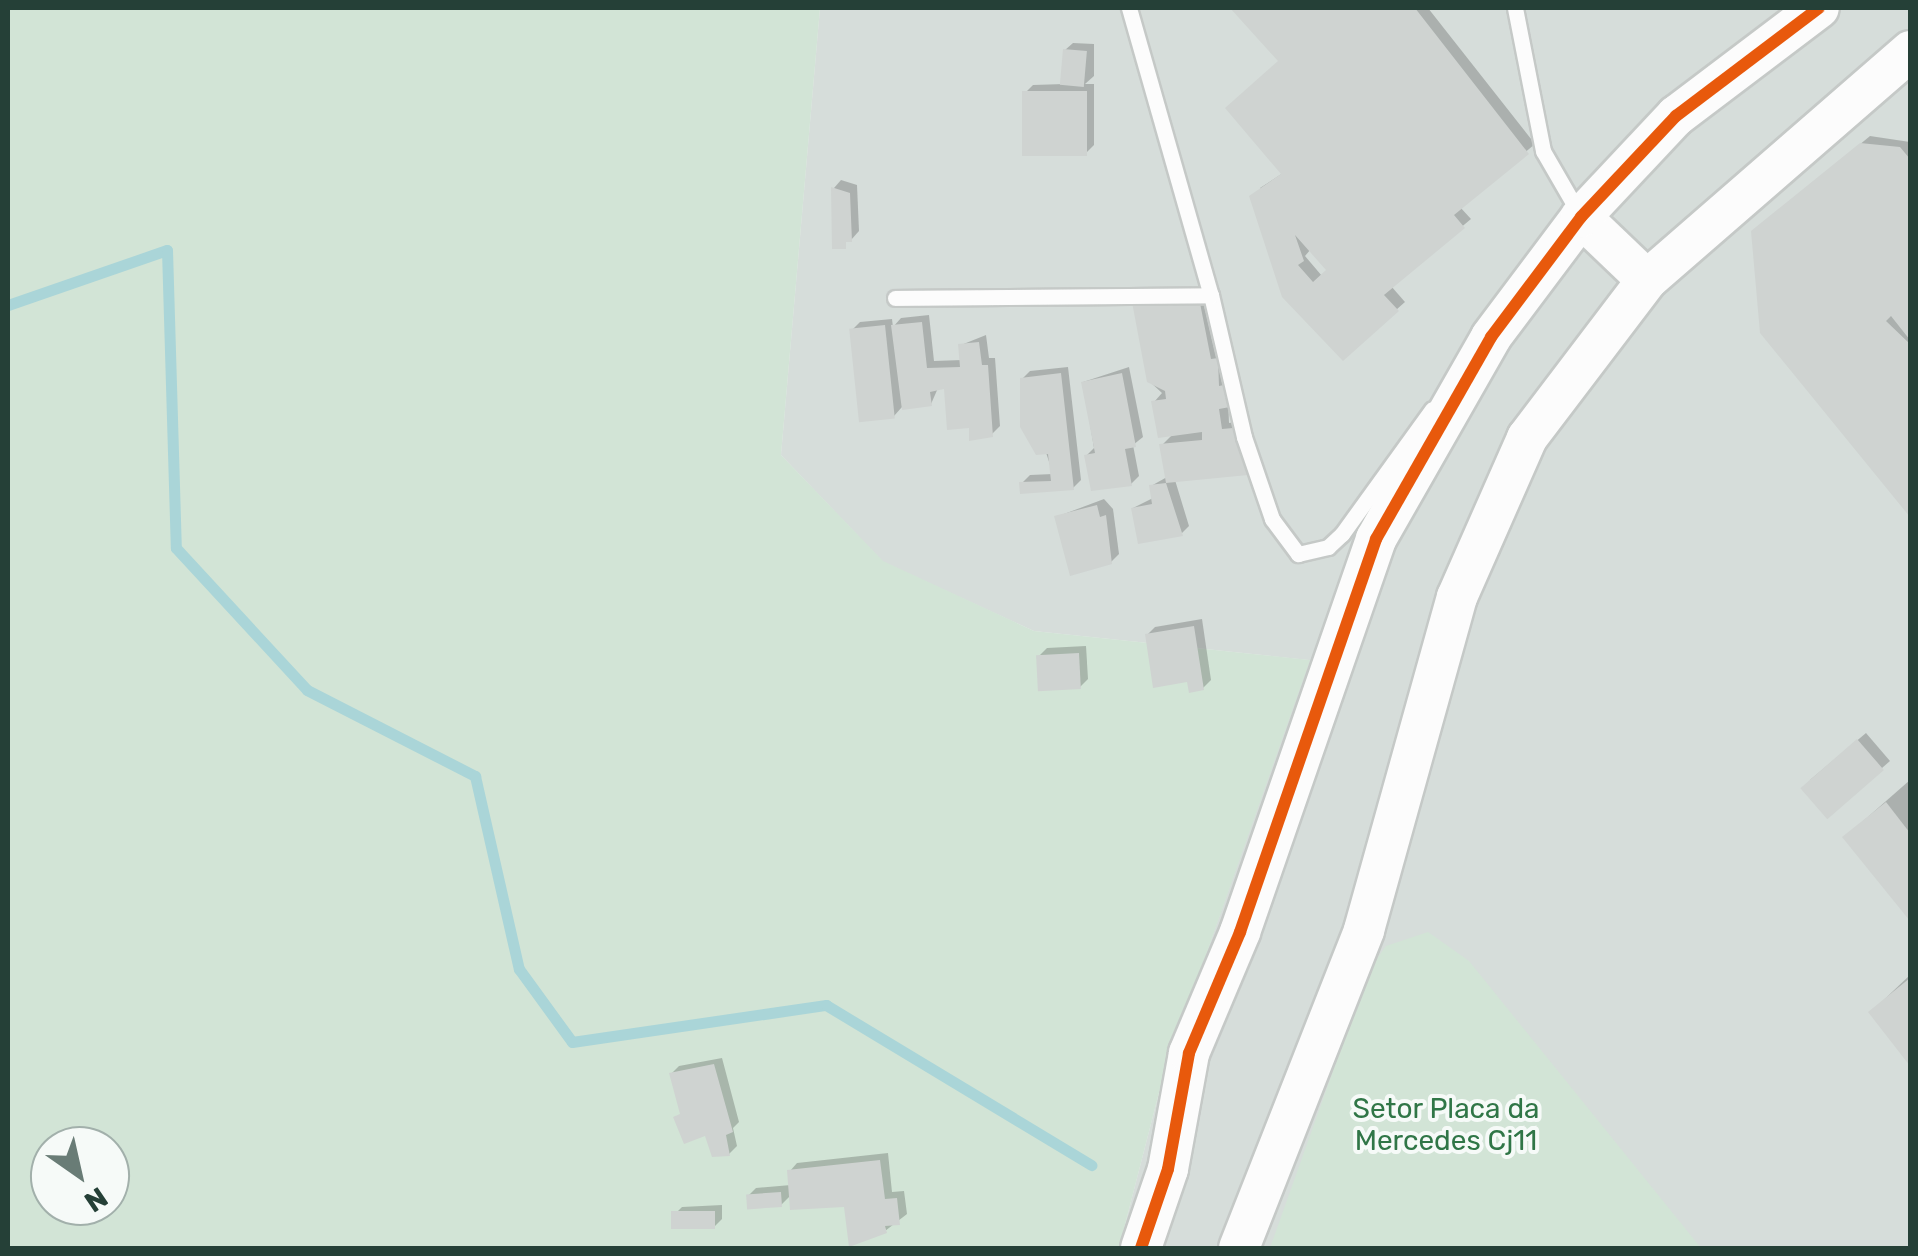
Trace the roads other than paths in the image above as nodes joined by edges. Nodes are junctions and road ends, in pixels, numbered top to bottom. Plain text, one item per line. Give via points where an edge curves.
1 (1129, 8) edge
2 (1515, 8) edge
3 (1818, 8) edge
4 (1910, 51) edge
5 (1581, 216) junction
6 (1647, 280) junction
7 (1211, 295) junction
8 (895, 298) dead end
9 (1457, 395) junction
10 (1141, 1248) edge
11 (1238, 1248) edge

1 - 7 lane
2 - 5 lane via 1543,151
3 - 5 street via 1676,116
4 - 6 street
5 - 6 street
5 - 9 street via 1491,337
6 - 11 street via 1527,438 1478,543 1364,930
7 - 8 lane
7 - 9 lane via 1244,436 1272,519 1298,554 1328,547 1342,534 1422,418
9 - 10 street via 1376,539 1240,932 1189,1053 1168,1170

